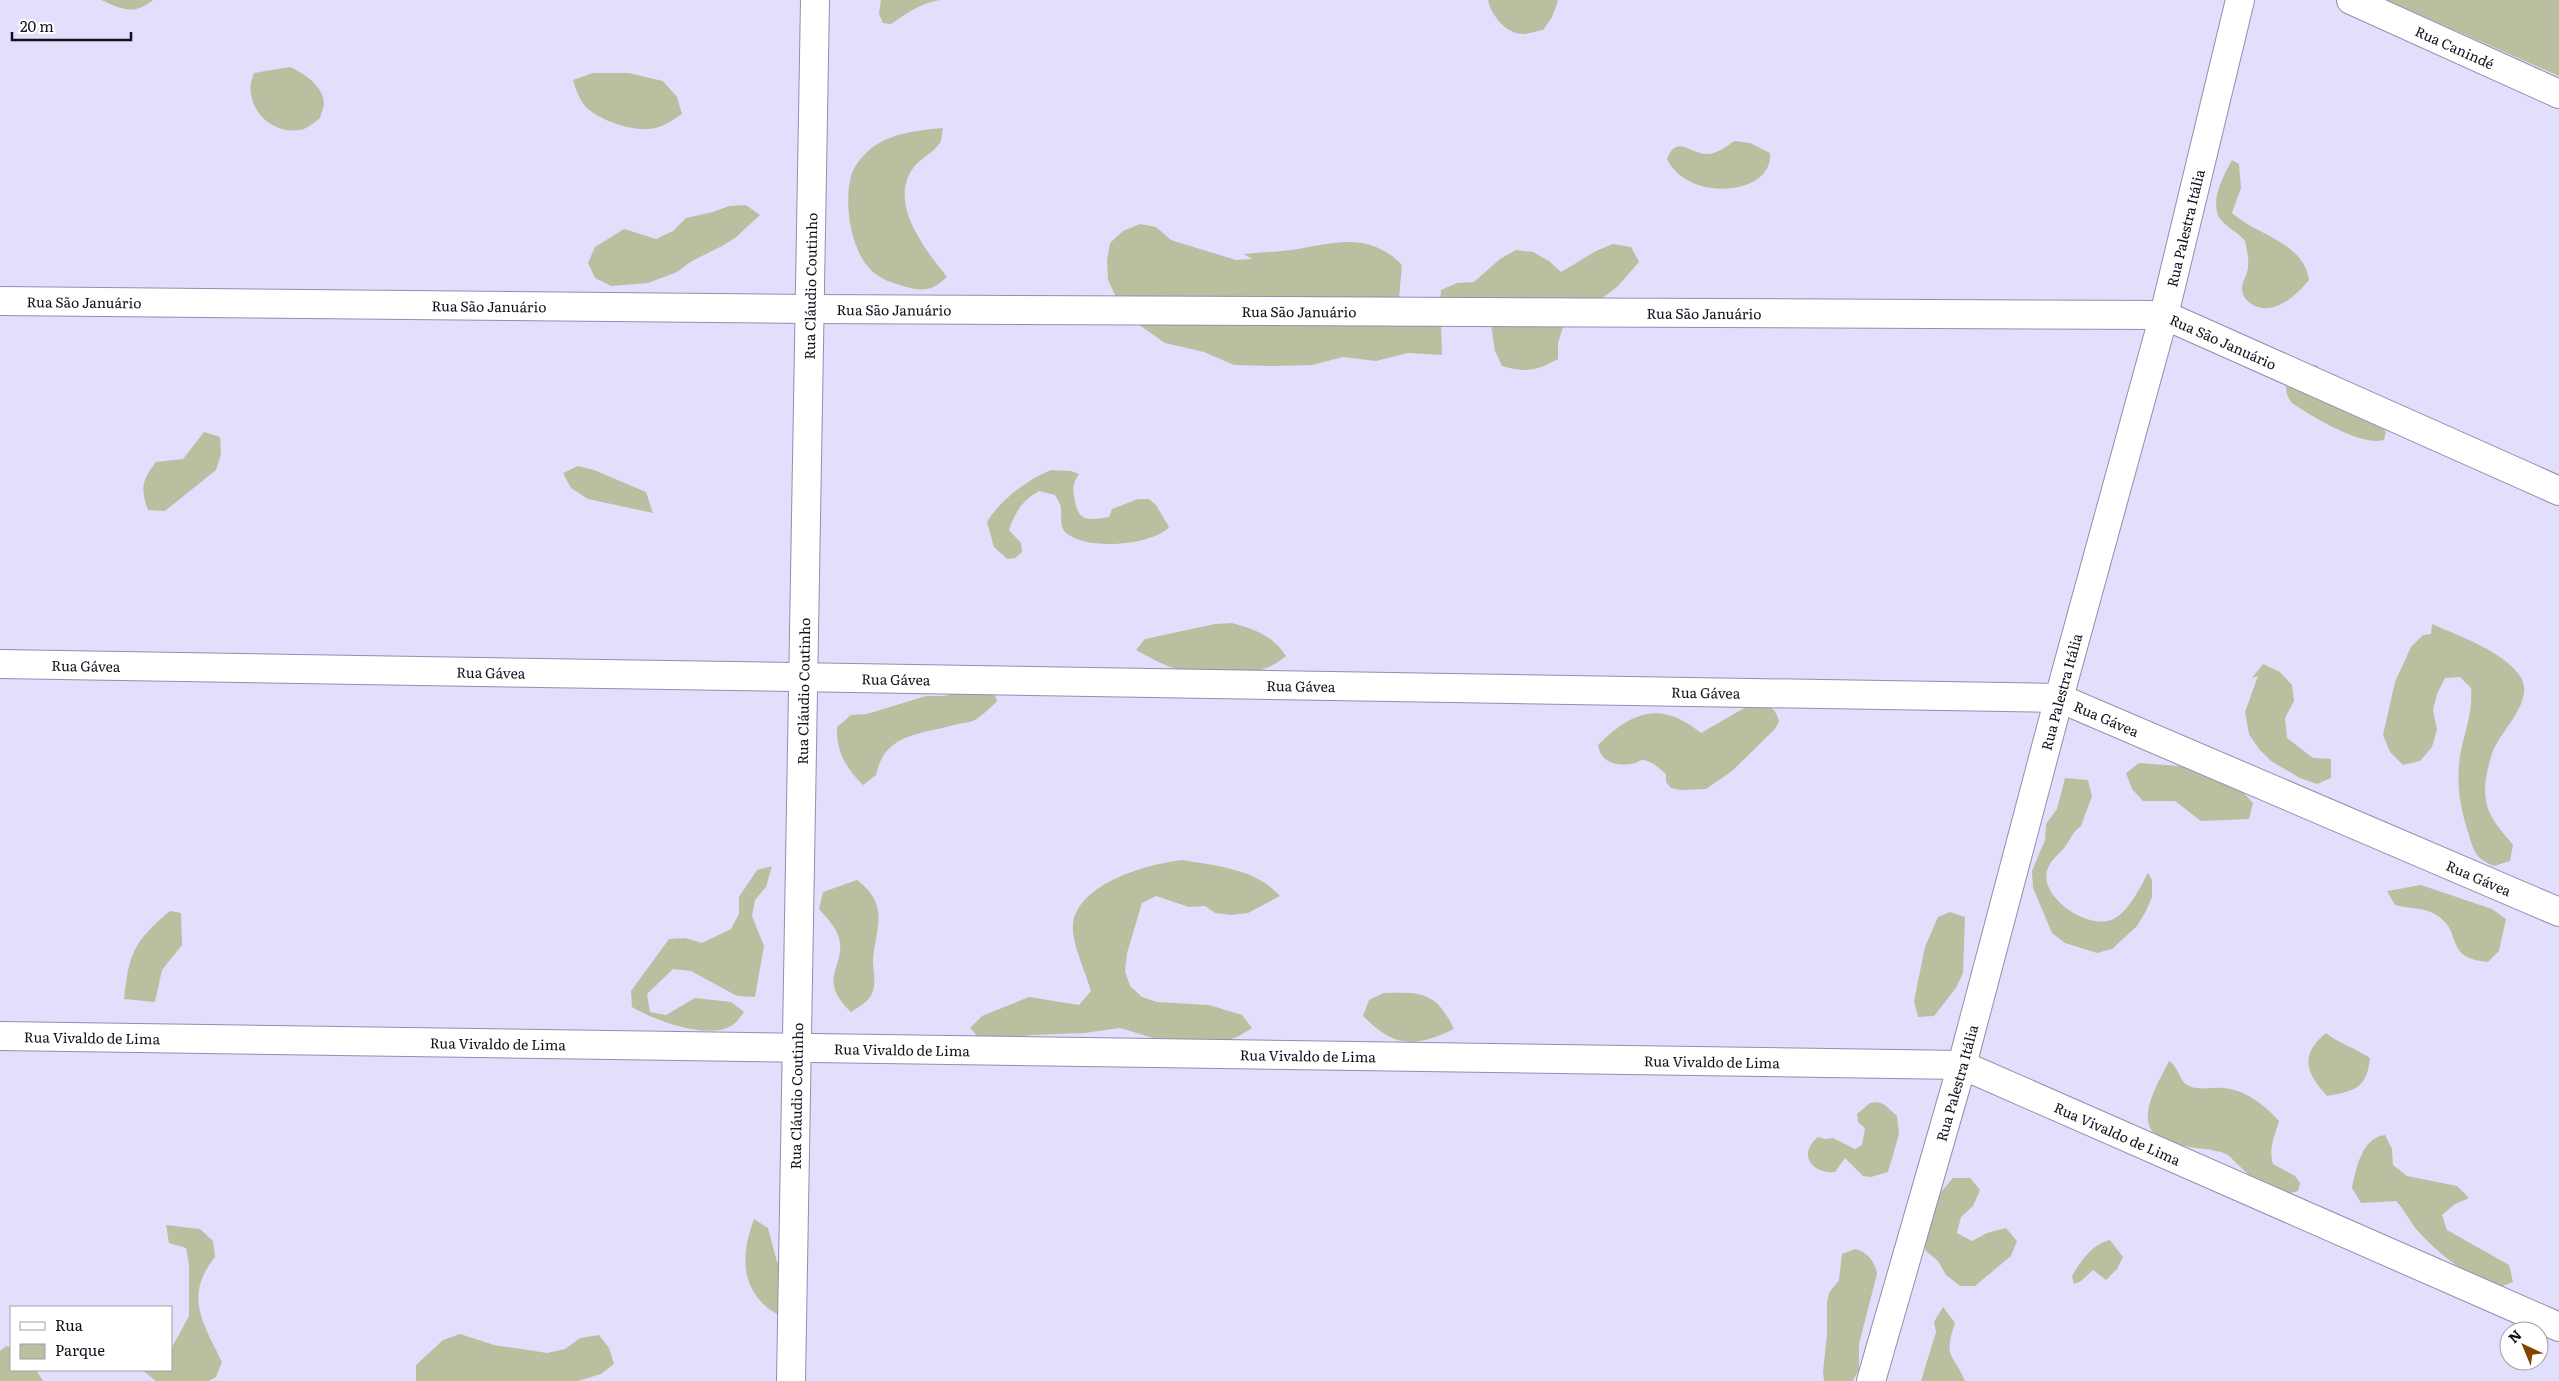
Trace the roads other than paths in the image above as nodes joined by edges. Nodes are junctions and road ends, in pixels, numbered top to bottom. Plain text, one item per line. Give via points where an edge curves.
1 (814, 0) edge
2 (2240, 0) edge
3 (2351, 0) edge
4 (2559, 94) edge
5 (0, 301) edge
6 (809, 309) junction
7 (2164, 315) junction
8 (2559, 491) edge
9 (0, 664) edge
10 (803, 678) junction
11 (2059, 698) junction
12 (2559, 912) edge
13 (0, 1036) edge
14 (797, 1048) junction
15 (1962, 1065) junction
16 (2559, 1327) edge
17 (791, 1381) edge
18 (1871, 1381) edge

1 - 6 street, Rua Cláudio Coutinho
2 - 7 street, Rua Palestra Itália
3 - 4 street, Rua Canindé
5 - 6 street, Rua São Januário
6 - 7 street, Rua São Januário
6 - 10 street, Rua Cláudio Coutinho
7 - 8 street, Rua São Januário
7 - 11 street, Rua Palestra Itália
9 - 10 street, Rua Gávea
10 - 11 street, Rua Gávea
10 - 14 street, Rua Cláudio Coutinho
11 - 12 street, Rua Gávea
11 - 15 street, Rua Palestra Itália
13 - 14 street, Rua Vivaldo de Lima
14 - 15 street, Rua Vivaldo de Lima
14 - 17 street, Rua Cláudio Coutinho
15 - 16 street, Rua Vivaldo de Lima
15 - 18 street, Rua Palestra Itália

